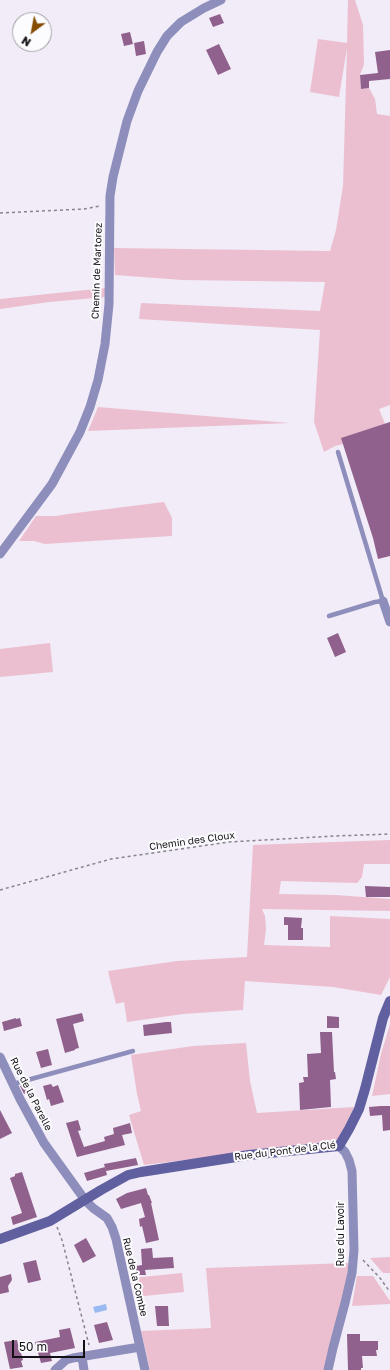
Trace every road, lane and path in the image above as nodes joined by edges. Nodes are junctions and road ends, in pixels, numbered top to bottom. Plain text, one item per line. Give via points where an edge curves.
1 (221, 0) edge
2 (110, 204) junction
3 (0, 213) edge
4 (338, 452) dead end
5 (0, 554) edge
6 (383, 601) junction
7 (329, 616) dead end
8 (390, 622) edge
9 (390, 834) edge
10 (0, 890) edge
11 (390, 1000) edge
12 (133, 1052) dead end
13 (0, 1057) edge
14 (13, 1084) junction
15 (339, 1146) junction
16 (85, 1200) junction
17 (54, 1218) junction
18 (0, 1239) edge
19 (354, 1250) junction
20 (390, 1292) edge
21 (140, 1347) junction
22 (91, 1355) junction
23 (82, 1357) junction
24 (55, 1370) edge
25 (84, 1370) edge
26 (145, 1370) edge
27 (328, 1370) edge

1 - 2 street, Chemin de Martorez via 181,22 167,36 157,52 127,121 113,177
2 - 3 path via 84,209
2 - 5 street, Chemin de Martorez via 109,304 98,380 90,407 80,432 52,484
4 - 6 lane
6 - 7 lane
6 - 8 street
9 - 10 path, Chemin des Cloux via 229,842 111,859
11 - 15 street, Rue du Pont de la Clé via 359,1109
12 - 14 lane
13 - 14 street, Rue de la Parelle
14 - 16 street, Rue de la Parelle via 33,1126
15 - 16 street, Rue du Pont de la Clé via 249,1155 141,1172 128,1175
15 - 19 street, Rue du Lavoir via 345,1152 352,1171
16 - 17 street, Rue du Pont de la Clé
16 - 21 street, Rue de la Combe via 107,1218 112,1227
17 - 18 street, Rue du Pont de la Clé
17 - 22 path
19 - 20 path
19 - 27 street, Rue du Lavoir via 350,1281
21 - 22 street
21 - 26 street, Rue de la Combe
22 - 23 street
23 - 24 street via 66,1360
23 - 25 street

